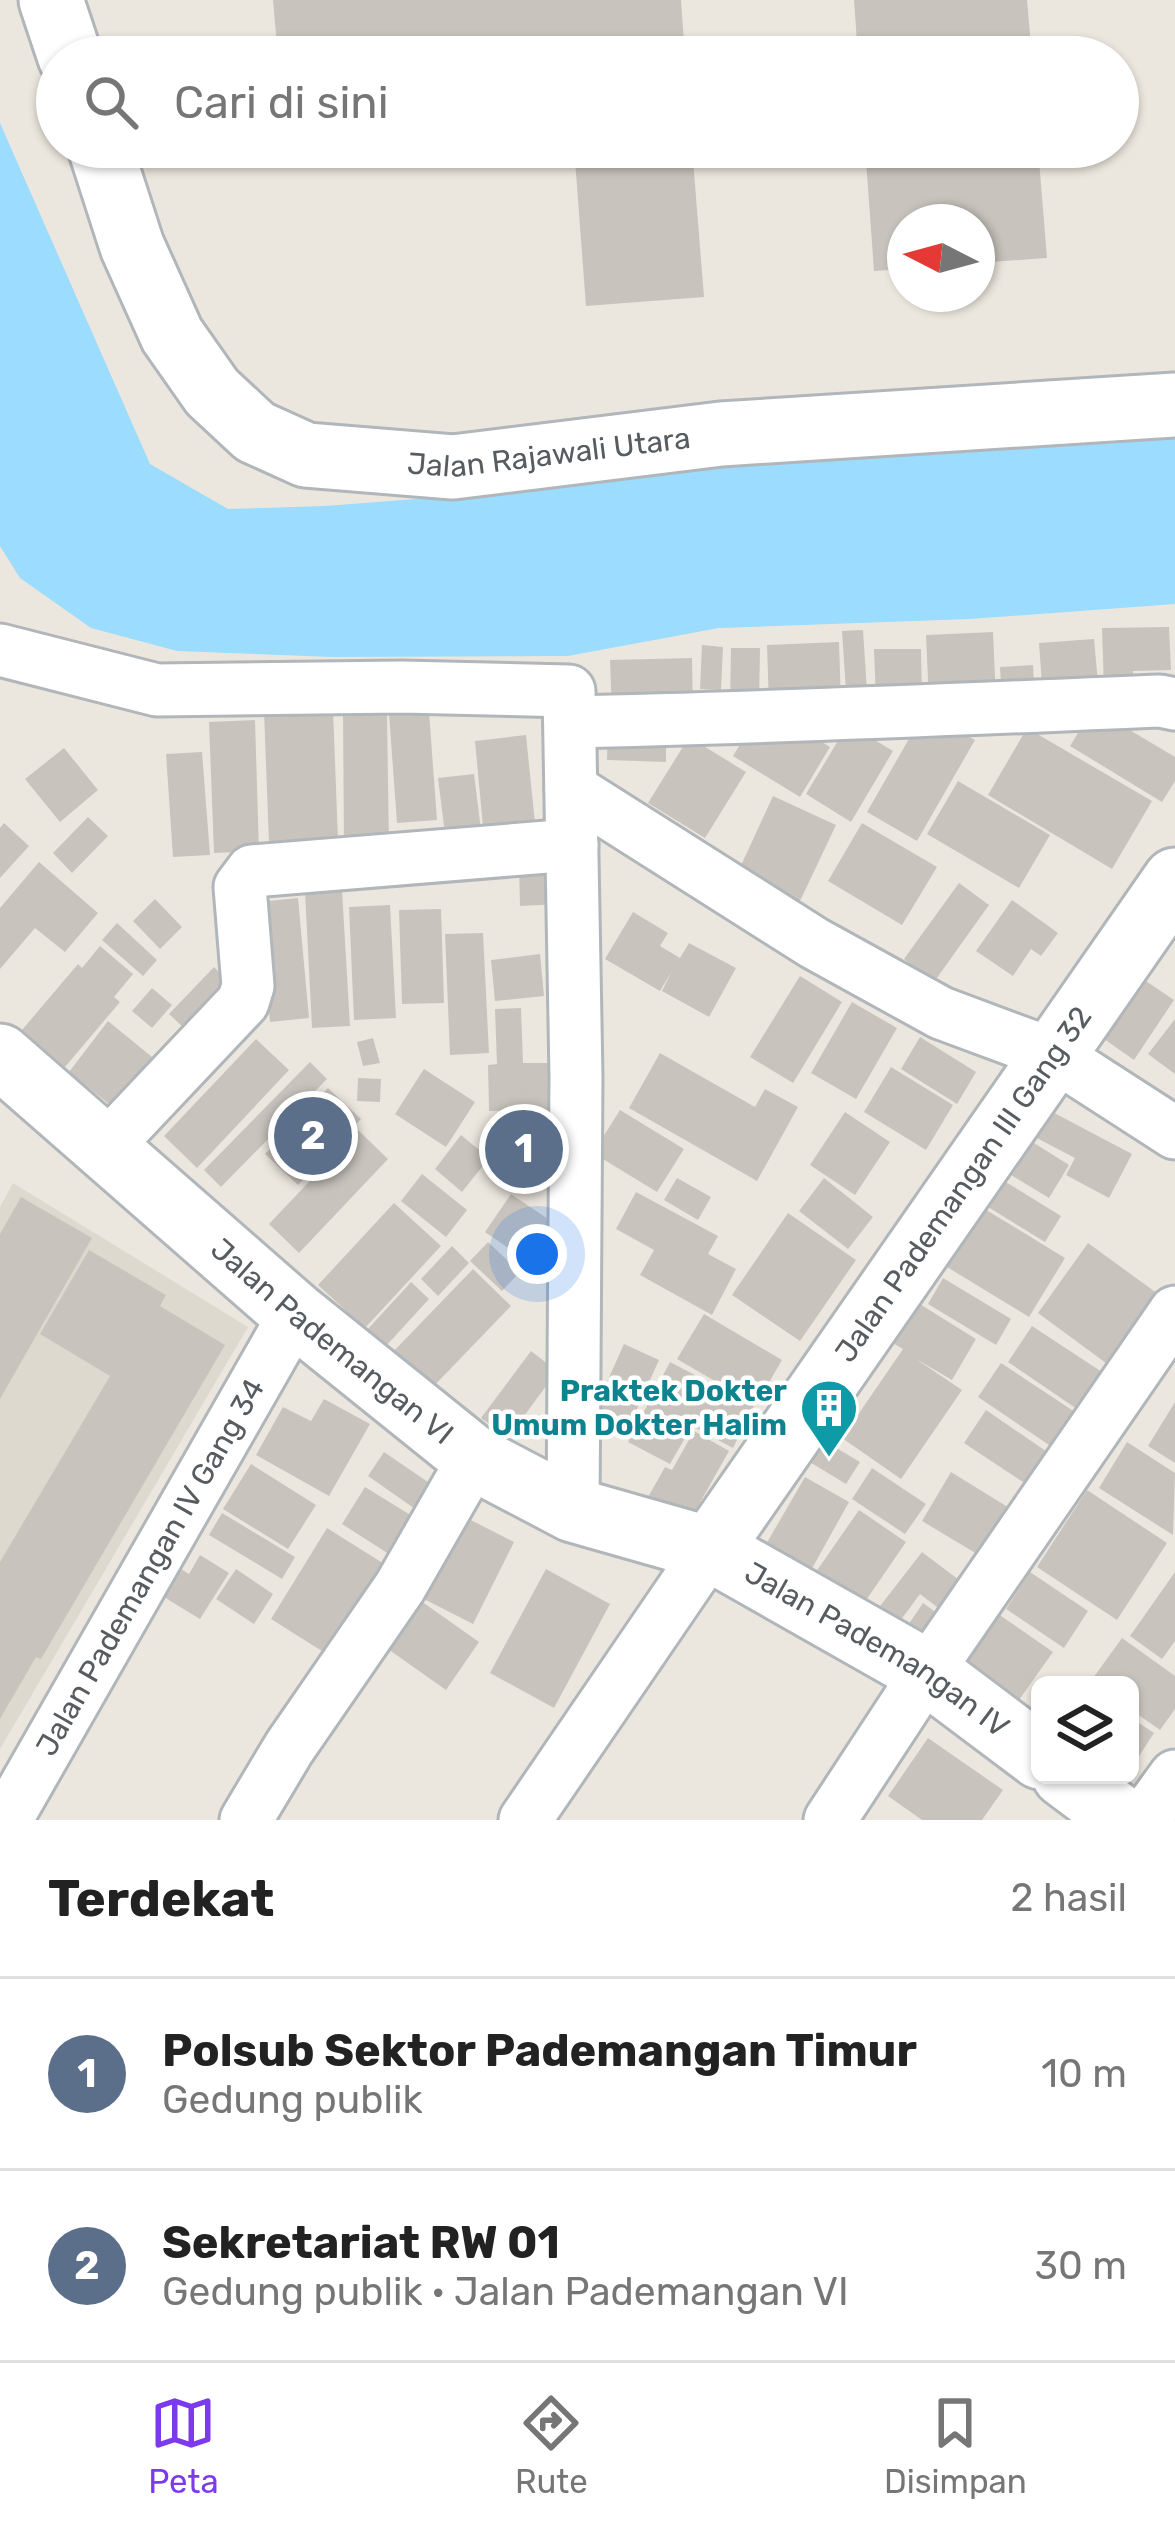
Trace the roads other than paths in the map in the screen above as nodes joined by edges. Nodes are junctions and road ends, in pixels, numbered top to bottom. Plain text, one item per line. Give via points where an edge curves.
1 (51, 0) edge
2 (63, 36) edge
3 (107, 168) edge
4 (1175, 405) edge
5 (0, 650) edge
6 (1175, 704) edge
7 (570, 707) junction
8 (571, 789) junction
9 (572, 845) junction
10 (1175, 880) edge
11 (1054, 1055) junction
12 (0, 1056) edge
13 (1175, 1132) edge
14 (104, 1148) junction
15 (1175, 1312) edge
16 (296, 1314) junction
17 (474, 1459) junction
18 (573, 1510) junction
19 (710, 1549) junction
20 (927, 1672) junction
21 (1031, 1749) edge
22 (1175, 1776) edge
23 (1076, 1784) edge
24 (6, 1820) edge
25 (246, 1820) edge
26 (525, 1820) edge
27 (830, 1820) edge
28 (1124, 1820) edge
29 (1143, 1820) edge

1 - 2 street
3 - 4 street, Jalan Rajawali Utara via 172,335 212,392 255,432 306,455 453,467 721,434
5 - 7 street via 157,690 402,687
6 - 7 street via 746,718
7 - 8 street
8 - 9 street
8 - 11 street via 832,953 941,1013
9 - 14 street via 252,871 240,887 248,986 238,1012
9 - 18 street
10 - 11 street, Jalan Pademangan III Gang 32
11 - 13 street
11 - 19 street, Jalan Pademangan III Gang 32
12 - 14 street, Jalan Pademangan VI
14 - 16 street, Jalan Pademangan VI
15 - 20 street
16 - 17 street, Jalan Pademangan VI
16 - 24 street, Jalan Pademangan IV Gang 34
17 - 18 street, Jalan Pademangan VI
17 - 25 street
18 - 19 street, Jalan Pademangan VI
19 - 20 street, Jalan Pademangan IV
19 - 26 street
20 - 21 street, Jalan Pademangan IV
20 - 27 street
22 - 29 street
23 - 28 street

